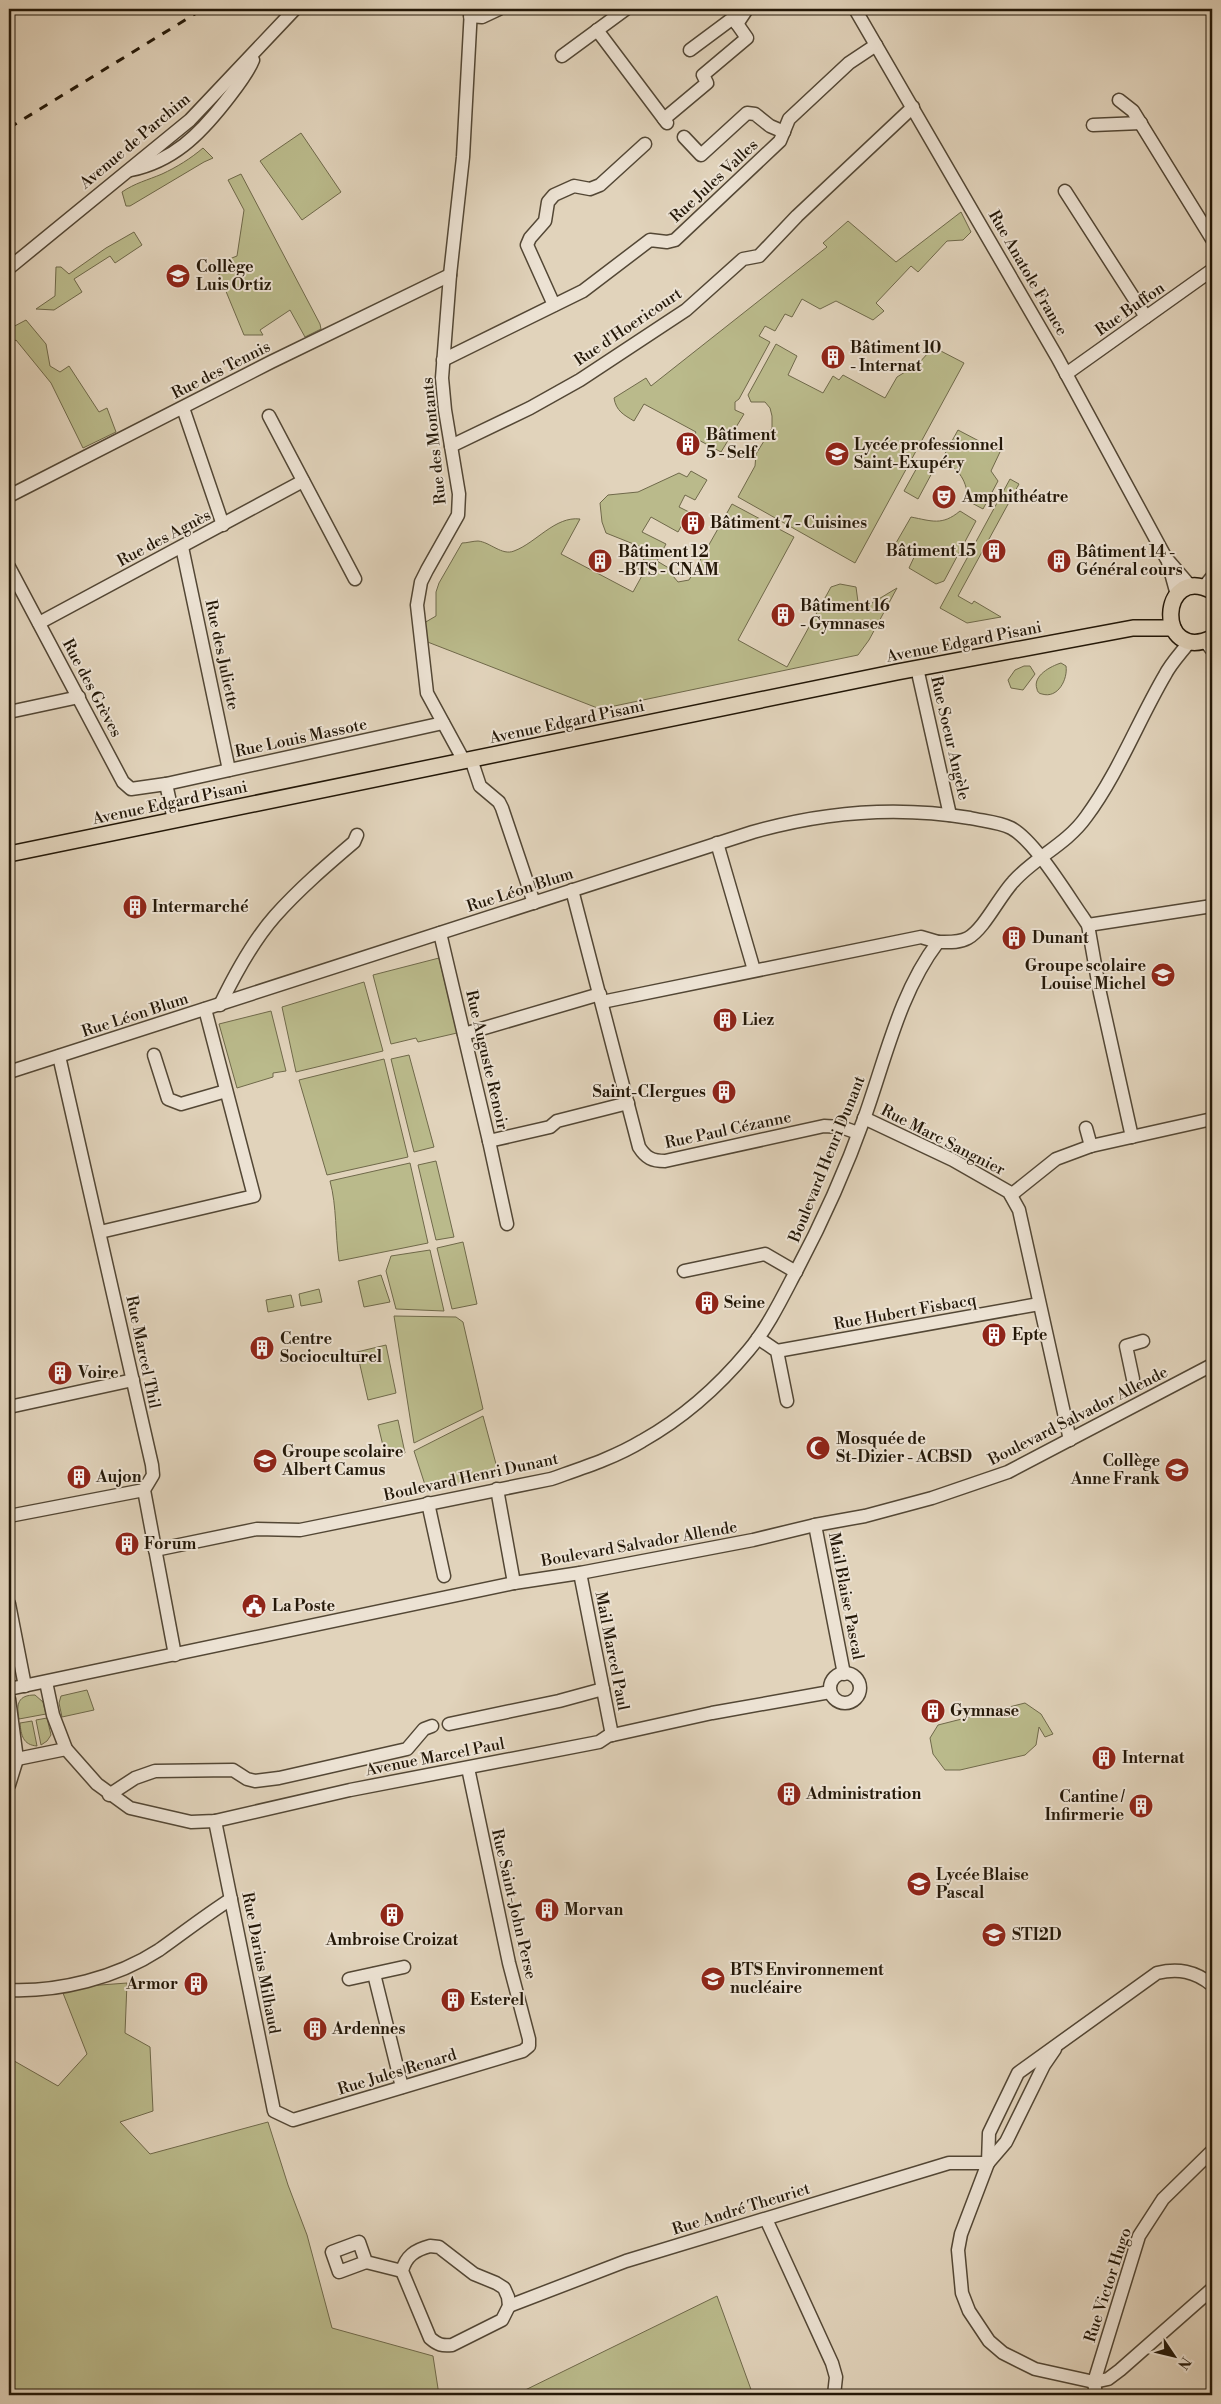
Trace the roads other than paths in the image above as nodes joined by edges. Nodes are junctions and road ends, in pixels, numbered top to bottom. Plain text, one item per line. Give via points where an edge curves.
1 (295, 9) edge
2 (499, 9) edge
3 (747, 9) edge
4 (855, 9) edge
5 (622, 10) edge
6 (471, 13) edge
7 (737, 24) junction
8 (598, 30) junction
9 (876, 45) junction
10 (259, 47) junction
11 (690, 50) dead end
12 (562, 56) dead end
13 (1119, 100) dead end
14 (913, 107) junction
15 (1141, 123) junction
16 (1093, 125) dead end
17 (784, 132) junction
18 (684, 137) dead end
19 (645, 144) dead end
20 (126, 171) junction
21 (1065, 191) dead end
22 (1212, 239) edge
23 (9, 268) edge
24 (1212, 270) edge
25 (450, 275) junction
26 (554, 304) junction
27 (1146, 317) junction
28 (443, 360) junction
29 (1066, 374) junction
30 (183, 408) junction
31 (269, 416) dead end
32 (451, 446) junction
33 (303, 481) junction
34 (9, 496) edge
35 (223, 525) junction
36 (182, 547) junction
37 (1166, 558) junction
38 (9, 567) edge
39 (355, 579) dead end
40 (1205, 585) edge
41 (1178, 595) junction
42 (1170, 613) junction
43 (39, 623) junction
44 (1133, 628) junction
45 (1180, 635) junction
46 (1210, 643) edge
47 (917, 668) junction
48 (79, 697) junction
49 (9, 712) edge
50 (443, 723) junction
51 (468, 760) junction
52 (229, 770) junction
53 (166, 784) junction
54 (950, 815) junction
55 (174, 820) junction
56 (357, 834) dead end
57 (717, 844) junction
58 (9, 854) edge
59 (1040, 857) junction
60 (572, 890) junction
61 (534, 903) junction
62 (1212, 906) edge
63 (1088, 925) junction
64 (440, 933) junction
65 (938, 942) junction
66 (754, 970) junction
67 (601, 998) junction
68 (220, 1005) junction
69 (205, 1009) junction
70 (464, 1034) junction
71 (154, 1055) dead end
72 (59, 1056) junction
73 (9, 1072) edge
74 (226, 1091) junction
75 (628, 1103) junction
76 (864, 1118) junction
77 (1212, 1119) edge
78 (1086, 1128) dead end
79 (858, 1134) junction
80 (1132, 1137) junction
81 (489, 1141) junction
82 (1091, 1146) junction
83 (1011, 1195) junction
84 (507, 1224) dead end
85 (100, 1232) junction
86 (684, 1271) dead end
87 (796, 1272) junction
88 (1040, 1304) junction
89 (758, 1338) junction
90 (1143, 1342) dead end
91 (777, 1351) junction
92 (1212, 1365) edge
93 (1133, 1379) dead end
94 (133, 1380) junction
95 (787, 1401) dead end
96 (9, 1407) edge
97 (1070, 1440) junction
98 (144, 1490) junction
99 (497, 1490) junction
100 (428, 1503) junction
101 (9, 1516) edge
102 (815, 1525) junction
103 (156, 1550) junction
104 (580, 1573) junction
105 (444, 1576) dead end
106 (514, 1583) junction
107 (9, 1604) edge
108 (175, 1654) junction
109 (844, 1674) junction
110 (46, 1682) junction
111 (25, 1686) junction
112 (603, 1689) junction
113 (9, 1690) edge
114 (830, 1692) junction
115 (9, 1699) edge
116 (449, 1724) dead end
117 (432, 1726) dead end
118 (612, 1735) junction
119 (66, 1749) junction
120 (17, 1759) junction
121 (468, 1768) junction
122 (9, 1785) edge
123 (109, 1795) junction
124 (215, 1822) junction
125 (231, 1899) junction
126 (404, 1967) dead end
127 (374, 1974) junction
128 (349, 1979) dead end
129 (1212, 1985) edge
130 (9, 1990) edge
131 (529, 2046) joint
132 (1056, 2048) junction
133 (402, 2087) junction
134 (274, 2112) joint
135 (1212, 2151) edge
136 (988, 2163) junction
137 (766, 2219) junction
138 (366, 2262) dead end
139 (402, 2271) junction
140 (1212, 2288) edge
141 (509, 2306) junction
142 (1094, 2382) junction
143 (834, 2395) edge
144 (1096, 2395) edge

1 - 10 street, Avenue de Parchim
2 - 6 street via 482,17
3 - 7 street
4 - 9 street, Rue Anatole France
5 - 8 street
6 - 25 street, Rue des Montants via 464,157
7 - 8 street via 747,38 703,75 707,83 666,121
7 - 11 street via 733,18
8 - 12 street
9 - 14 street, Rue Anatole France
9 - 17 street, Rue Jules Valles via 849,64 789,119
10 - 20 street, Avenue de Parchim via 190,120
10 - 20 street via 236,89 188,144 164,160
13 - 15 street via 1133,110
14 - 29 street, Rue Anatole France
14 - 32 street, Rue d'Hoericourt via 759,256 743,259 686,310 572,384
15 - 16 street
15 - 22 street
17 - 18 street via 755,114 747,113 701,156
17 - 26 street, Rue Jules Valles via 780,141 676,240 650,240 583,291
19 - 26 street via 600,186 590,189 574,186 548,202 544,221 527,245
20 - 23 street, Avenue de Parchim
21 - 27 street
24 - 27 street, Rue Buffon
25 - 28 street, Rue des Montants
25 - 30 street, Rue des Tennis
26 - 28 street, Rue Jules Valles
27 - 29 street, Rue Buffon
28 - 32 street, Rue des Montants via 443,392
29 - 37 street, Rue Anatole France
30 - 34 street, Rue des Tennis
30 - 35 street
31 - 33 street
32 - 50 street, Rue des Montants via 459,494 458,515 421,582 417,605 424,682
33 - 35 street, Rue des Agnès
33 - 39 street
35 - 36 street, Rue des Agnès
36 - 43 street, Rue des Agnès
36 - 52 street, Rue des Juliette
37 - 40 street, Rue Anatole France
37 - 41 street, Rue Anatole France
38 - 43 street, Rue des Grèves
40 - 41 main road
41 - 42 main road
42 - 44 main road, Avenue Edgard Pisani
42 - 45 main road
43 - 48 street, Rue des Grèves
44 - 45 main road, Avenue Edgard Pisani
44 - 47 main road, Avenue Edgard Pisani
45 - 46 main road, Avenue Edgard Pisani
45 - 59 street via 1166,672 1101,795 1069,838
47 - 51 main road, Avenue Edgard Pisani
47 - 54 street, Rue Soeur Angèle
48 - 49 street
48 - 53 street, Rue des Grèves via 126,787 136,790
50 - 51 street, Rue des Montants
50 - 52 street, Rue Louis Massote
51 - 55 main road, Avenue Edgard Pisani
51 - 61 street, Rue des Montants via 480,786 502,808
52 - 53 street, Rue Louis Massote
53 - 55 street
54 - 57 street, Rue Léon Blum via 876,812 814,818
54 - 59 street, Rue Léon Blum via 1011,828
55 - 58 main road, Avenue Edgard Pisani
56 - 68 street via 354,842 273,918 240,966
57 - 60 street, Rue Léon Blum
57 - 66 street
59 - 63 street, Rue Léon Blum
59 - 65 street via 1007,888 984,923 968,938
60 - 61 street, Rue Léon Blum
60 - 67 street, Rue Paul Cézanne
61 - 64 street, Rue Léon Blum
62 - 63 street
63 - 80 street
64 - 68 street, Rue Léon Blum
64 - 70 street, Rue Auguste Renoir
65 - 66 street via 922,937
65 - 76 street, Boulevard Henri Dunant via 911,987
66 - 67 street
67 - 70 street
67 - 75 street, Rue Paul Cézanne
68 - 69 street, Rue Léon Blum
69 - 72 street, Rue Léon Blum
69 - 74 street
70 - 81 street, Rue Auguste Renoir
71 - 74 street via 168,1099 181,1104
72 - 73 street, Rue Léon Blum
72 - 85 street, Rue Marcel Thil
74 - 85 street via 254,1196
75 - 79 street, Rue Paul Cézanne via 639,1147 654,1161 817,1127 841,1127
75 - 81 street, Rue Auguste Renoir via 557,1121 550,1127
76 - 79 street, Boulevard Henri Dunant
76 - 83 street, Rue Marc Sangnier via 953,1160
77 - 80 street
78 - 82 street
79 - 87 street, Boulevard Henri Dunant via 821,1226
80 - 82 street
81 - 84 street
82 - 83 street via 1056,1159
83 - 88 street, Rue Marc Sangnier via 1019,1210
85 - 94 street, Rue Marcel Thil
86 - 87 street via 765,1254
87 - 89 street, Boulevard Henri Dunant
88 - 91 street, Rue Hubert Fisbacq
88 - 97 street, Rue Marc Sangnier
89 - 91 street
89 - 99 street, Boulevard Henri Dunant via 712,1390 641,1442 551,1479
90 - 93 street via 1126,1346
91 - 95 street
92 - 97 street, Boulevard Salvador Allende
94 - 96 street
94 - 98 street, Rue Marcel Thil via 152,1465 153,1476
97 - 102 street, Boulevard Salvador Allende via 1008,1472 932,1498
98 - 101 street
98 - 103 street
99 - 100 street, Boulevard Henri Dunant
99 - 106 street
100 - 103 street, Boulevard Henri Dunant via 300,1530 257,1530
100 - 105 street
102 - 104 street, Boulevard Salvador Allende
102 - 109 street, Mail Blaise Pascal
103 - 108 street
104 - 106 street, Boulevard Salvador Allende
104 - 112 street, Mail Marcel Paul
106 - 108 street, Boulevard Salvador Allende
107 - 111 street
108 - 110 street, Boulevard Salvador Allende
109 - 114 street via 836,1676
109 - 114 street via 852,1675 858,1681 857,1697 842,1703
110 - 111 street, Boulevard Salvador Allende
110 - 119 street, Avenue Marcel Paul via 53,1715
111 - 113 street, Boulevard Salvador Allende
112 - 116 street
112 - 118 street, Mail Marcel Paul
114 - 118 street, Avenue Marcel Paul
115 - 120 street
117 - 123 street via 424,1729 407,1749 279,1778 255,1781 233,1770 155,1771 135,1778
118 - 121 street, Avenue Marcel Paul via 599,1742
119 - 120 street
119 - 123 street, Avenue Marcel Paul via 84,1772
120 - 122 street
121 - 124 street, Avenue Marcel Paul via 342,1792
121 - 131 street, Rue Saint-John Perse
123 - 124 street, Avenue Marcel Paul via 130,1808 148,1813 191,1822
124 - 125 street, Rue Darius Milhaud
125 - 130 street via 125,1969 66,1985 38,1990
125 - 134 street, Rue Darius Milhaud
126 - 127 street
127 - 128 street
127 - 133 street
129 - 132 street via 1194,1973 1181,1970 1157,1973
131 - 133 street, Rue Jules Renard via 523,2051
132 - 136 street via 1044,2065 1006,2142
132 - 136 street via 1036,2058 1018,2073 989,2133
133 - 134 street, Rue Jules Renard via 293,2120
135 - 142 street, Rue Victor Hugo via 1163,2199 1139,2236
136 - 137 street, Rue André Theuriet via 949,2163
136 - 142 street via 958,2250 962,2292 969,2311 989,2341 1019,2363
137 - 141 street, Rue André Theuriet via 626,2261
137 - 143 street via 832,2363 836,2377
138 - 139 street
139 - 141 street via 410,2255 418,2249 439,2248 474,2274 504,2288
139 - 141 street via 430,2338 444,2346 495,2325 507,2314
140 - 142 street via 1120,2370 1108,2379
142 - 144 street, Rue Victor Hugo

